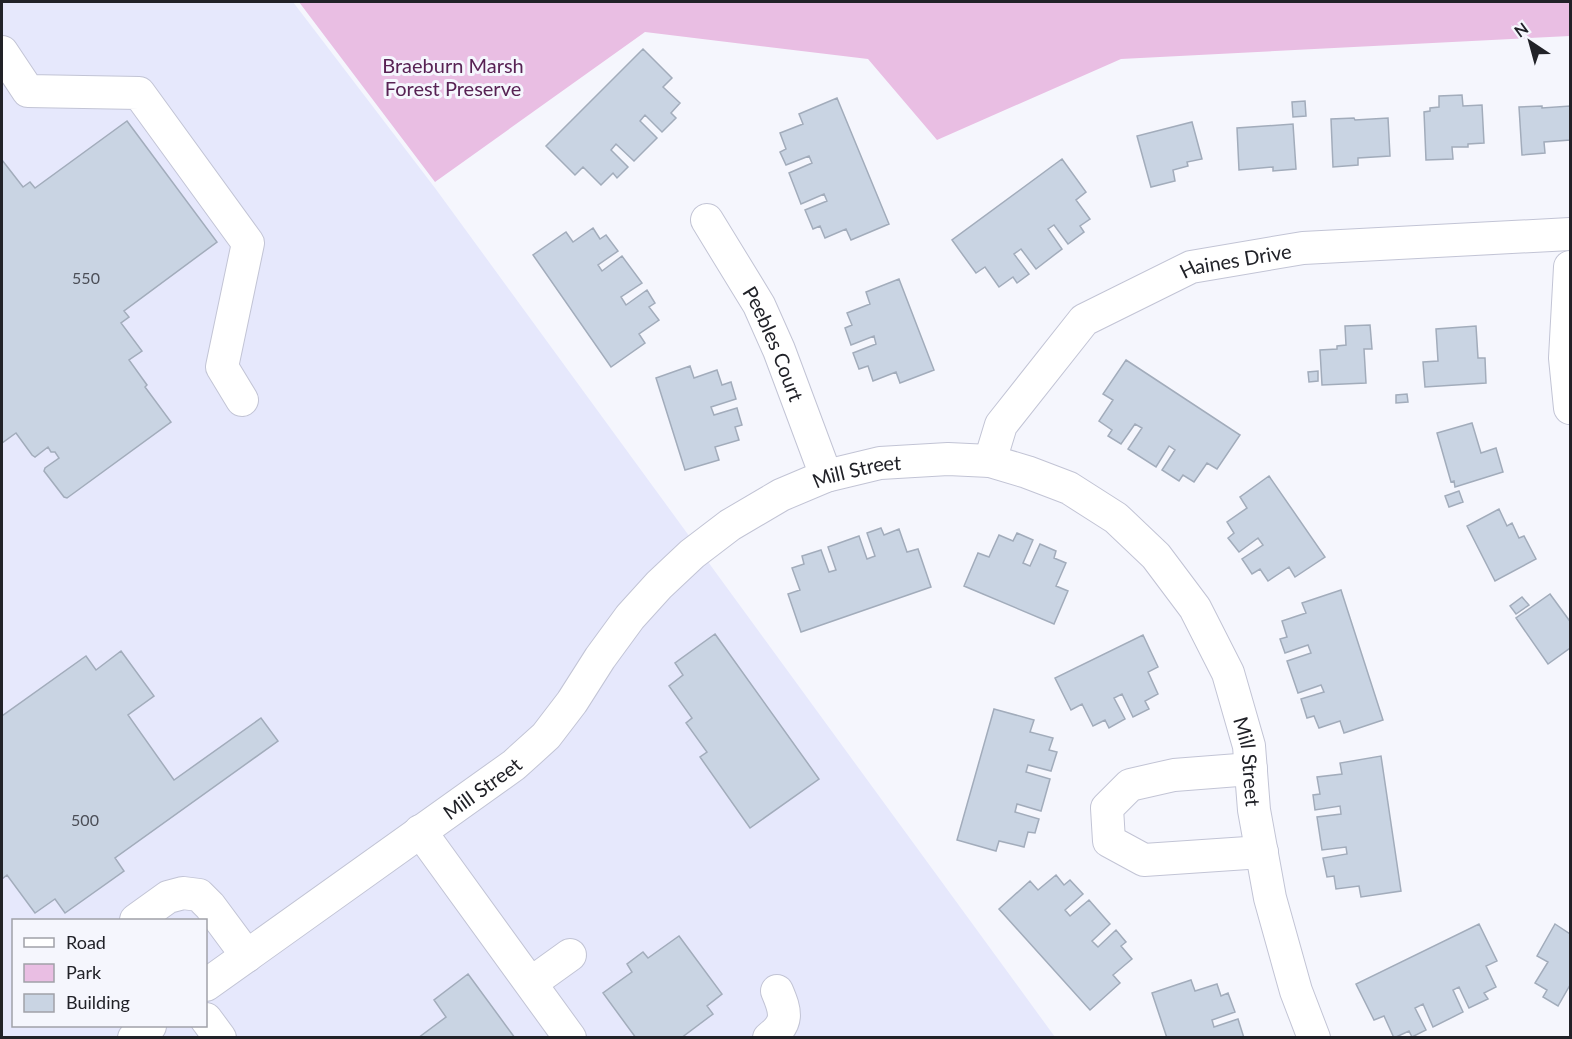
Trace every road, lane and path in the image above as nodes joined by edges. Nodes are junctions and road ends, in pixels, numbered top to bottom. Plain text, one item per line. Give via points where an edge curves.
1 (2, 52) edge
2 (707, 220) dead end
3 (1570, 234) edge
4 (1570, 267) edge
5 (242, 400) dead end
6 (1570, 408) edge
7 (990, 461) junction
8 (826, 476) junction
9 (1251, 769) junction
10 (420, 831) junction
11 (1262, 852) junction
12 (139, 919) edge
13 (570, 955) dead end
14 (248, 956) junction
15 (531, 983) junction
16 (207, 984) edge
17 (777, 990) dead end
18 (207, 1020) edge
19 (149, 1027) edge
20 (134, 1038) edge
21 (220, 1038) edge
22 (570, 1038) edge
23 (768, 1038) edge
24 (1314, 1038) edge

1 - 5 street via 28,91 139,93 248,243 222,367
2 - 8 street, Peebles Court via 759,305
3 - 7 street, Haines Drive via 1303,248 1191,267 1084,320 1001,425
4 - 6 street via 1565,358
7 - 8 street, Mill Street via 880,463
7 - 9 street, Mill Street via 1069,488 1116,518 1156,556 1195,608 1228,673 1249,746
8 - 10 street, Mill Street via 781,495 692,554 630,617 546,736 514,765
9 - 11 street, Mill Street
9 - 11 street via 1174,775 1130,785 1107,808 1109,841 1144,860
10 - 14 street, Mill Street
10 - 15 street
11 - 24 street, Mill Street via 1270,898 1296,991
12 - 14 street via 168,897 183,893 199,895
13 - 15 street
14 - 16 street, Mill Street
15 - 22 street
17 - 23 street via 784,1019
18 - 21 street
19 - 20 street

